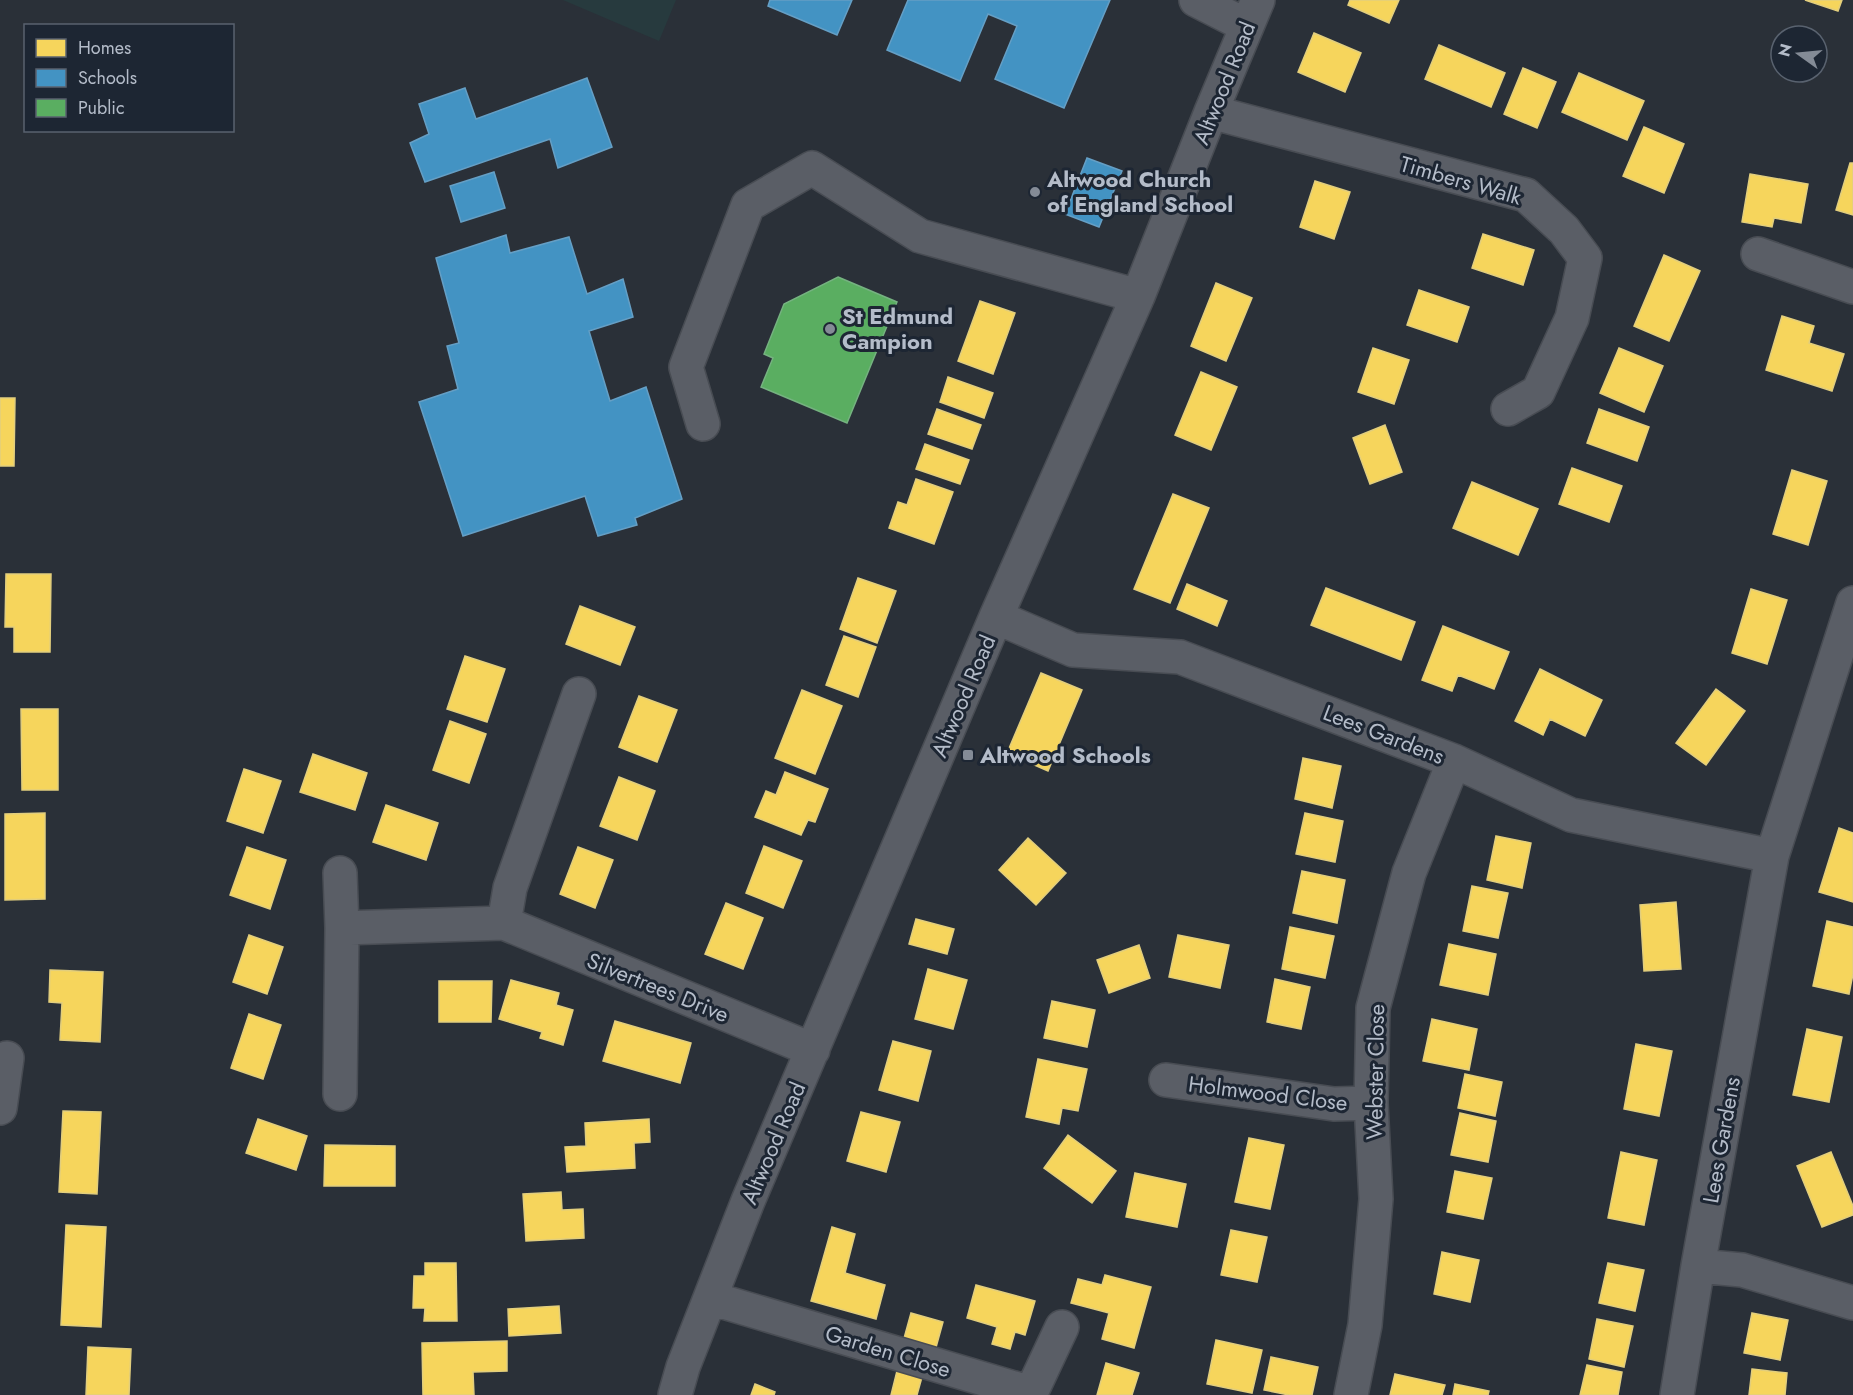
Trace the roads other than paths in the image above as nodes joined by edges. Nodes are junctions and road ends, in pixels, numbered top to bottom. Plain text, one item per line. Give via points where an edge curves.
1 (1196, 0) edge
2 (1253, 13) edge
3 (1211, 112) junction
4 (1758, 254) dead end
5 (1847, 285) edge
6 (1138, 296) junction
7 (1508, 409) dead end
8 (703, 424) dead end
9 (1853, 603) edge
10 (996, 617) junction
11 (579, 694) dead end
12 (1454, 761) junction
13 (1772, 856) junction
14 (340, 873) dead end
15 (504, 923) junction
16 (342, 928) junction
17 (813, 1050) junction
18 (8, 1058) dead end
19 (1166, 1080) dead end
20 (340, 1094) dead end
21 (1371, 1103) junction
22 (0, 1108) edge
23 (1698, 1266) junction
24 (710, 1298) junction
25 (1853, 1303) edge
26 (1062, 1327) dead end
27 (1034, 1394) edge
28 (675, 1395) edge
29 (1352, 1395) edge
30 (1677, 1395) edge

1 - 2 street
2 - 3 street, Altwood Road
3 - 6 street, Altwood Road
3 - 7 street, Timbers Walk via 1526,195 1564,230 1585,258 1572,318 1538,392
4 - 5 street
6 - 8 street via 920,236 812,168 748,205 686,367
6 - 10 street, Altwood Road
9 - 13 street, Lees Gardens
10 - 12 street, Lees Gardens via 1073,650 1180,657
10 - 17 street, Altwood Road
11 - 15 street via 510,888
12 - 13 street, Lees Gardens via 1571,815
12 - 21 street, Webster Close via 1409,873 1373,1008
13 - 23 street, Lees Gardens
14 - 16 street
15 - 16 street, Silvertrees Drive
15 - 17 street, Silvertrees Drive
16 - 20 street
17 - 24 street, Altwood Road
18 - 22 street
19 - 21 street, Holmwood Close via 1334,1104
21 - 29 street, Webster Close via 1376,1199 1365,1324
23 - 25 street via 1742,1270
23 - 30 street, Lees Gardens
24 - 27 street, Garden Close
24 - 28 street, Altwood Road
26 - 27 street, Garden Close

